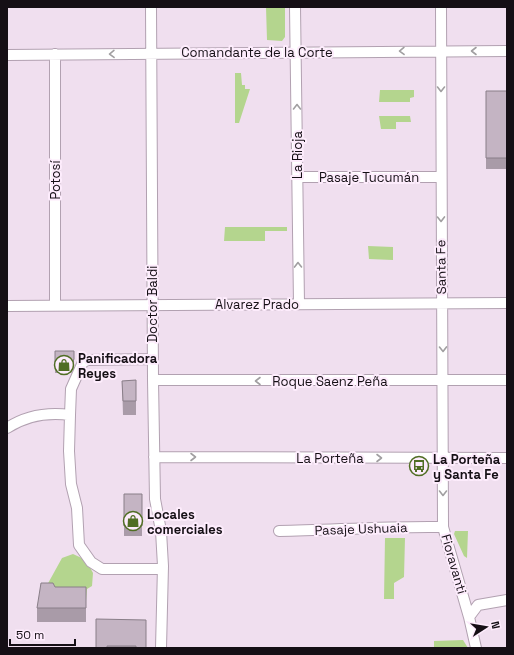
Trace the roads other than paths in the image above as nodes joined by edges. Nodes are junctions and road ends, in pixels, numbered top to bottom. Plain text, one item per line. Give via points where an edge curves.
1 (151, 7) edge
2 (295, 7) edge
3 (441, 7) edge
4 (441, 50) junction
5 (507, 51) edge
6 (296, 52) junction
7 (151, 53) junction
8 (7, 54) edge
9 (55, 54) junction
10 (297, 177) junction
11 (440, 177) junction
12 (507, 303) edge
13 (298, 304) junction
14 (442, 304) junction
15 (55, 305) junction
16 (152, 305) junction
17 (7, 306) edge
18 (152, 359) junction
19 (153, 380) junction
20 (507, 380) edge
21 (443, 381) junction
22 (70, 415) junction
23 (7, 428) edge
24 (154, 456) junction
25 (444, 458) junction
26 (507, 458) edge
27 (443, 527) junction
28 (279, 531) dead end
29 (163, 569) junction
30 (507, 600) edge
31 (469, 617) junction
32 (161, 648) edge
33 (476, 648) edge

1 - 7 street, Doctor Baldi
2 - 6 street, La Rioja
3 - 4 street, Santa Fe
5 -> 4 street, Comandante de la Corte
4 -> 6 street, Comandante de la Corte
4 -> 11 street, Santa Fe
6 - 7 street, Comandante de la Corte
10 -> 6 street, La Rioja
7 -> 9 street, Comandante de la Corte
7 - 16 street, Doctor Baldi
8 - 9 street, Comandante de la Corte
9 - 15 street, Potosí
10 - 11 street, Pasaje Tucumán
13 -> 10 street, La Rioja
11 -> 14 street, Santa Fe
12 - 14 street, Alvarez Prado
13 - 14 street, Alvarez Prado
13 - 16 street, Alvarez Prado
14 -> 21 street, Santa Fe
15 - 16 street, Alvarez Prado
15 - 17 street, Alvarez Prado
16 - 18 street, Doctor Baldi
18 - 19 street, Doctor Baldi
18 - 22 street via 83,362 71,389
21 -> 19 street, Roque Saenz Peña
19 - 24 street, Doctor Baldi
20 - 21 street, Roque Saenz Peña
21 - 25 street, Santa Fe
22 - 23 street via 52,412 19,420
22 - 29 street via 71,484 77,508 79,545 91,562 102,569
24 -> 25 street, La Porteña
24 - 29 street, Doctor Baldi via 155,499 161,531
25 - 26 street, La Porteña
25 -> 27 street, Santa Fe
27 - 28 street, Pasaje Ushuaia via 382,526
27 - 31 street, Fioravanti
29 - 32 street, Doctor Baldi
30 - 31 street via 478,604
31 - 33 street, Fioravanti

